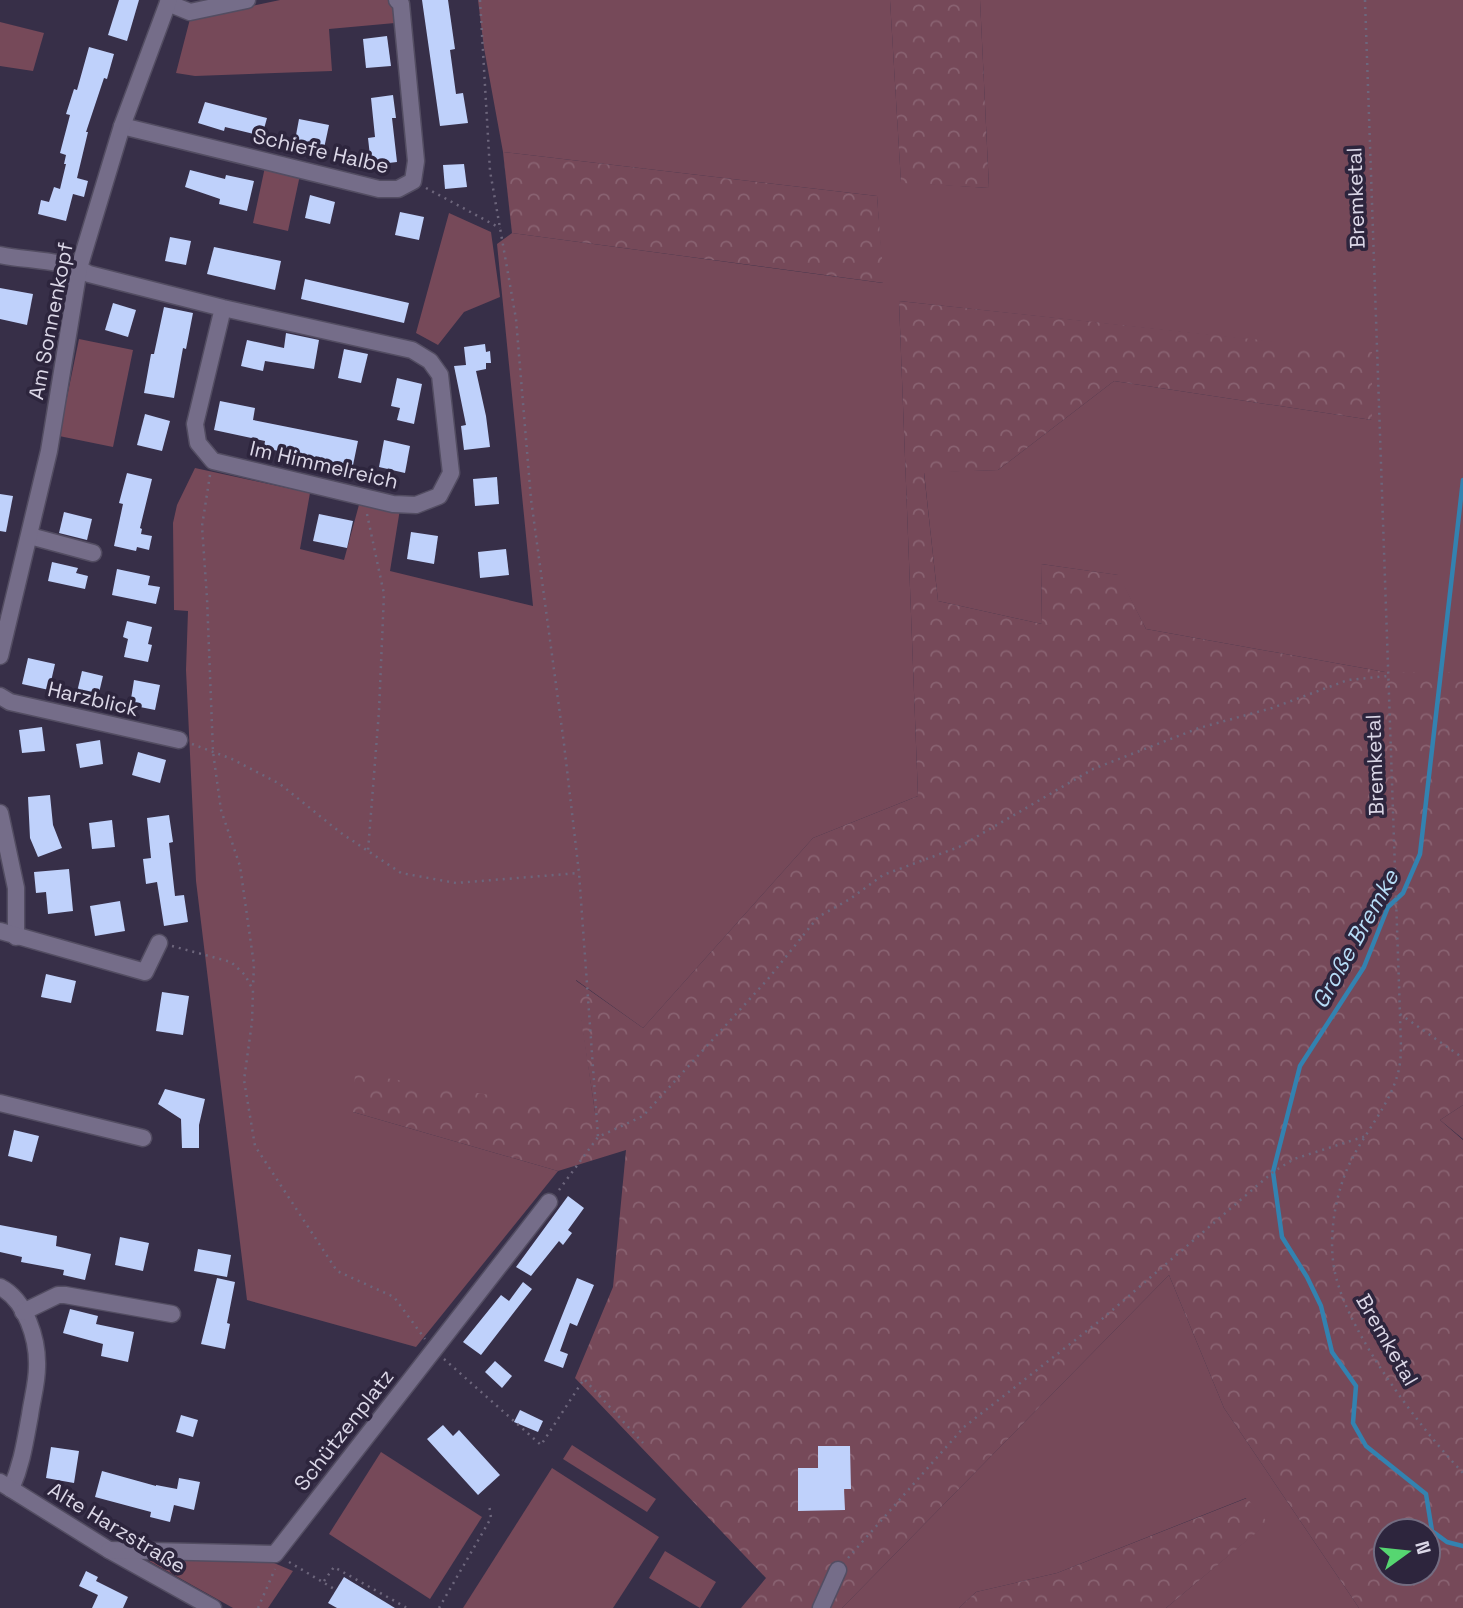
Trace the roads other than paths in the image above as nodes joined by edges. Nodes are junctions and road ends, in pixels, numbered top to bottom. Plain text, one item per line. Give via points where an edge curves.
1 (247, 0) edge
2 (397, 0) edge
3 (169, 1) edge
4 (121, 126) junction
5 (0, 255) edge
6 (79, 268) junction
7 (223, 308) junction
8 (30, 536) junction
9 (93, 553) dead end
10 (0, 656) edge
11 (0, 696) edge
12 (179, 740) road end
13 (0, 813) edge
14 (0, 931) edge
15 (16, 937) junction
16 (159, 943) road end
17 (0, 1103) edge
18 (143, 1138) dead end
19 (550, 1202) road end
20 (0, 1287) edge
21 (23, 1312) junction
22 (172, 1314) dead end
23 (5, 1485) edge
24 (109, 1550) junction
25 (838, 1570) road end
26 (213, 1608) edge
27 (821, 1608) edge

1 - 3 street via 190,12
2 - 4 street, Schiefe Halbe via 401,4 416,161 413,181 398,189 379,189
3 - 4 street, Am Sonnenkopf
4 - 6 street, Am Sonnenkopf
5 - 6 street, Im Himmelreich
6 - 7 street, Im Himmelreich
6 - 8 street, Am Sonnenkopf
7 - 7 street, Im Himmelreich via 412,350 430,361 440,375 444,394 451,473 439,496 416,505 393,504 213,461 198,443 195,424
8 - 9 street
8 - 10 street, Am Sonnenkopf
11 - 12 street, Harzblick
13 - 15 street via 16,888
14 - 15 street
15 - 16 street via 145,972
17 - 18 street
19 - 24 street, Schützenplatz via 275,1554
20 - 21 street
21 - 22 street via 65,1294
21 - 23 street via 35,1340 37,1367 22,1465
23 - 24 street, Alte Harzstraße
24 - 26 street, Alte Harzstraße
25 - 27 street

